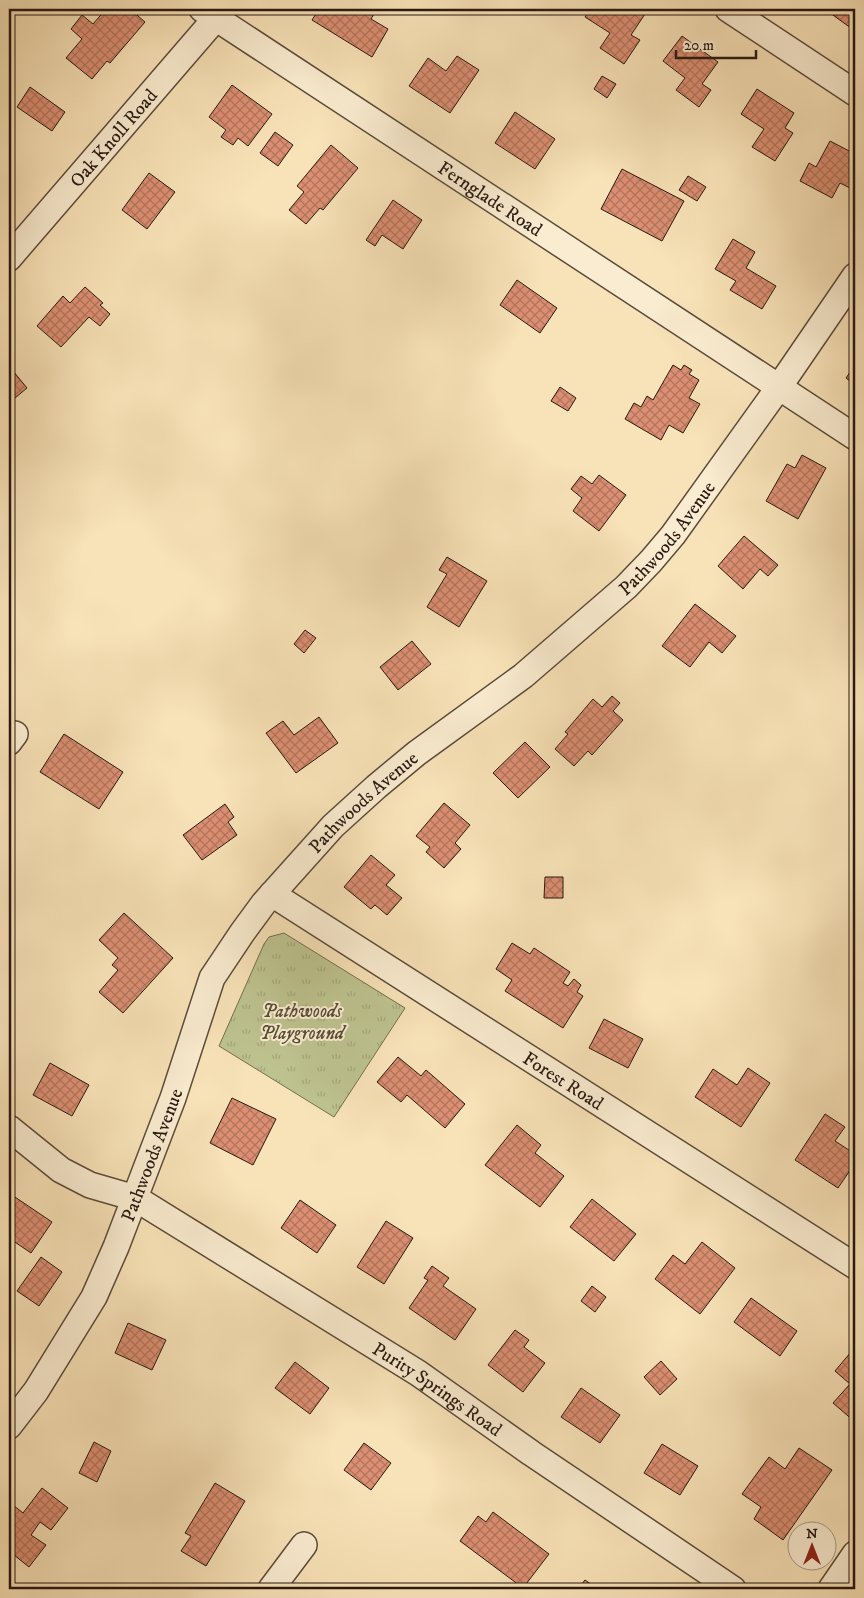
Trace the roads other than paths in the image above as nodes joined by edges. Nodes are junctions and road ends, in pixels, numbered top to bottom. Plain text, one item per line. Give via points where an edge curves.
1 (728, 9) edge
2 (209, 13) edge
3 (855, 93) edge
4 (9, 258) edge
5 (855, 276) edge
6 (779, 387) junction
7 (855, 437) edge
8 (272, 894) junction
9 (9, 1128) edge
10 (134, 1198) junction
11 (855, 1266) edge
12 (9, 1426) edge
13 (304, 1545) dead end
14 (855, 1554) edge
15 (272, 1589) edge
16 (734, 1589) edge
17 (831, 1589) edge

1 - 3 street
2 - 4 street, Oak Knoll Road
2 - 6 street, Fernglade Road
5 - 6 street, Pathwoods Avenue
6 - 7 street, Fernglade Road
6 - 8 street, Pathwoods Avenue via 673,535 626,587 523,676 376,787 333,826
8 - 10 street, Pathwoods Avenue via 212,978 173,1098
8 - 11 street, Forest Road
9 - 10 street, Purity Springs Road via 61,1170 90,1185
10 - 12 street, Pathwoods Avenue via 94,1296 36,1391
10 - 16 street, Purity Springs Road via 418,1373
13 - 15 street
14 - 17 street

